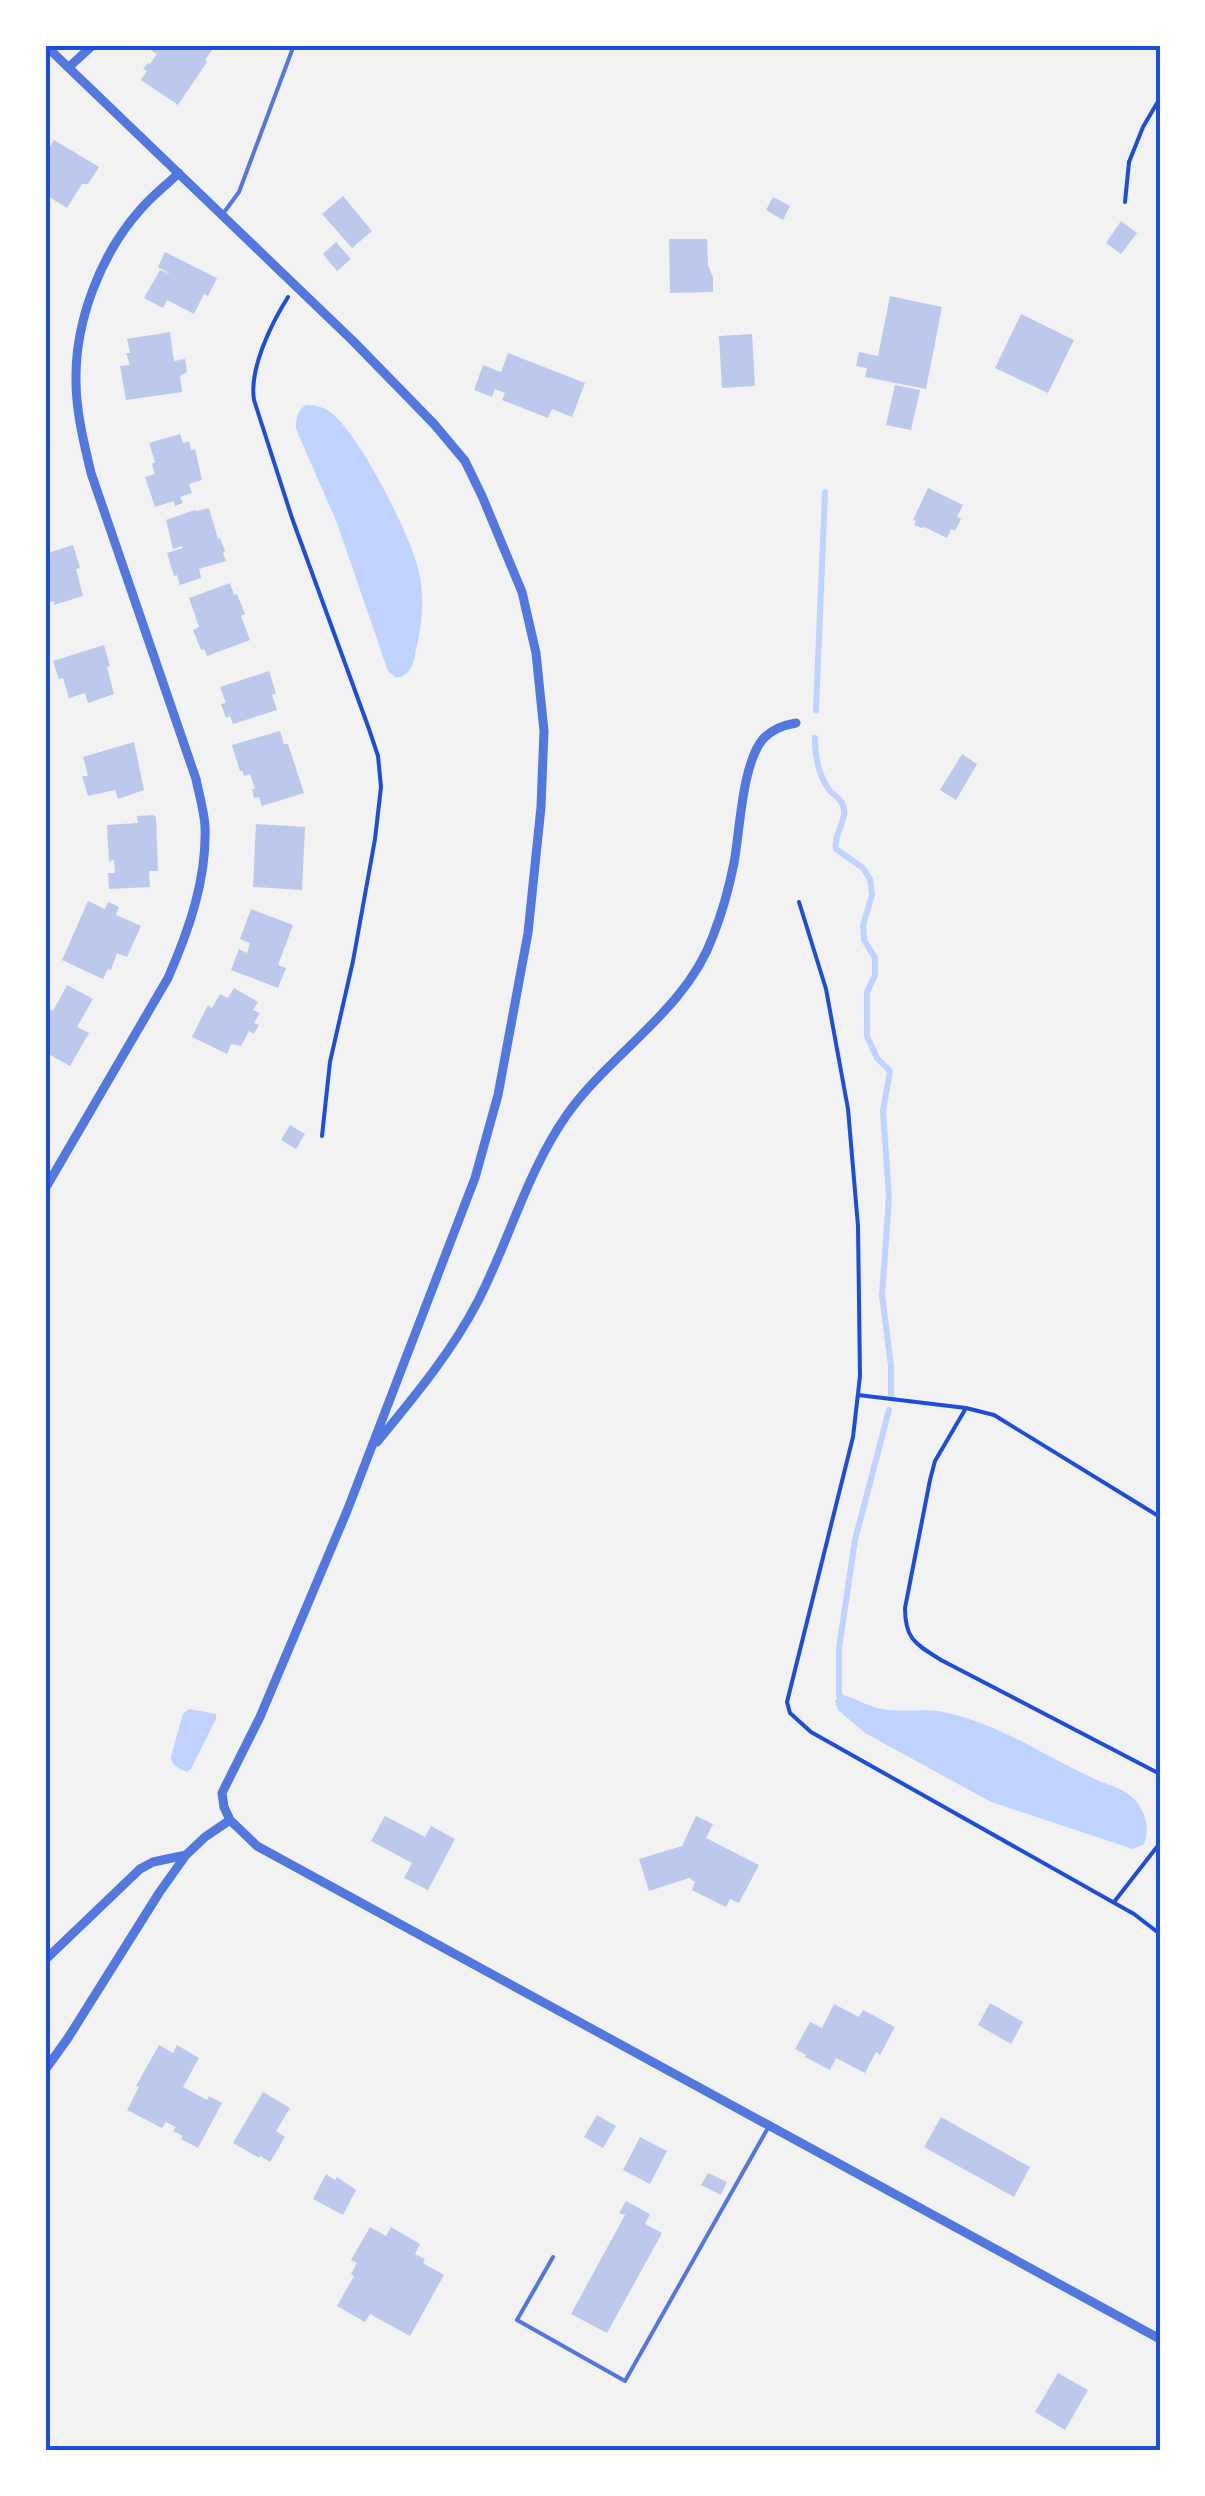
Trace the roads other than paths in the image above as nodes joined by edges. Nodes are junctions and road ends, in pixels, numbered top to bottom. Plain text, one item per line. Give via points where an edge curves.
1 (45, 45) edge
2 (93, 45) edge
3 (294, 45) edge
4 (69, 67) junction
5 (179, 173) junction
6 (222, 215) junction
7 (796, 724) dead end
8 (45, 1189) edge
9 (372, 1448) junction
10 (230, 1820) junction
11 (186, 1855) junction
12 (45, 1960) edge
13 (45, 2070) edge
14 (769, 2126) junction
15 (553, 2256) dead end
16 (1160, 2339) edge

1 - 4 street
2 - 4 street
3 - 6 lane via 238,192
4 - 5 street
5 - 6 street
5 - 8 street via 140,210 104,263 78,340 76,383 92,473 196,780 204,864 168,978
6 - 9 street via 465,461 522,592 536,653 544,731 541,807 528,932 498,1095 475,1178
7 - 9 street via 772,731 756,750 724,906 696,971 564,1118 478,1301 447,1353
9 - 10 street via 222,1793
10 - 11 street
10 - 14 street via 257,1846
11 - 12 street via 140,1869
11 - 13 street
14 - 15 lane via 626,2382 517,2320
14 - 16 street

